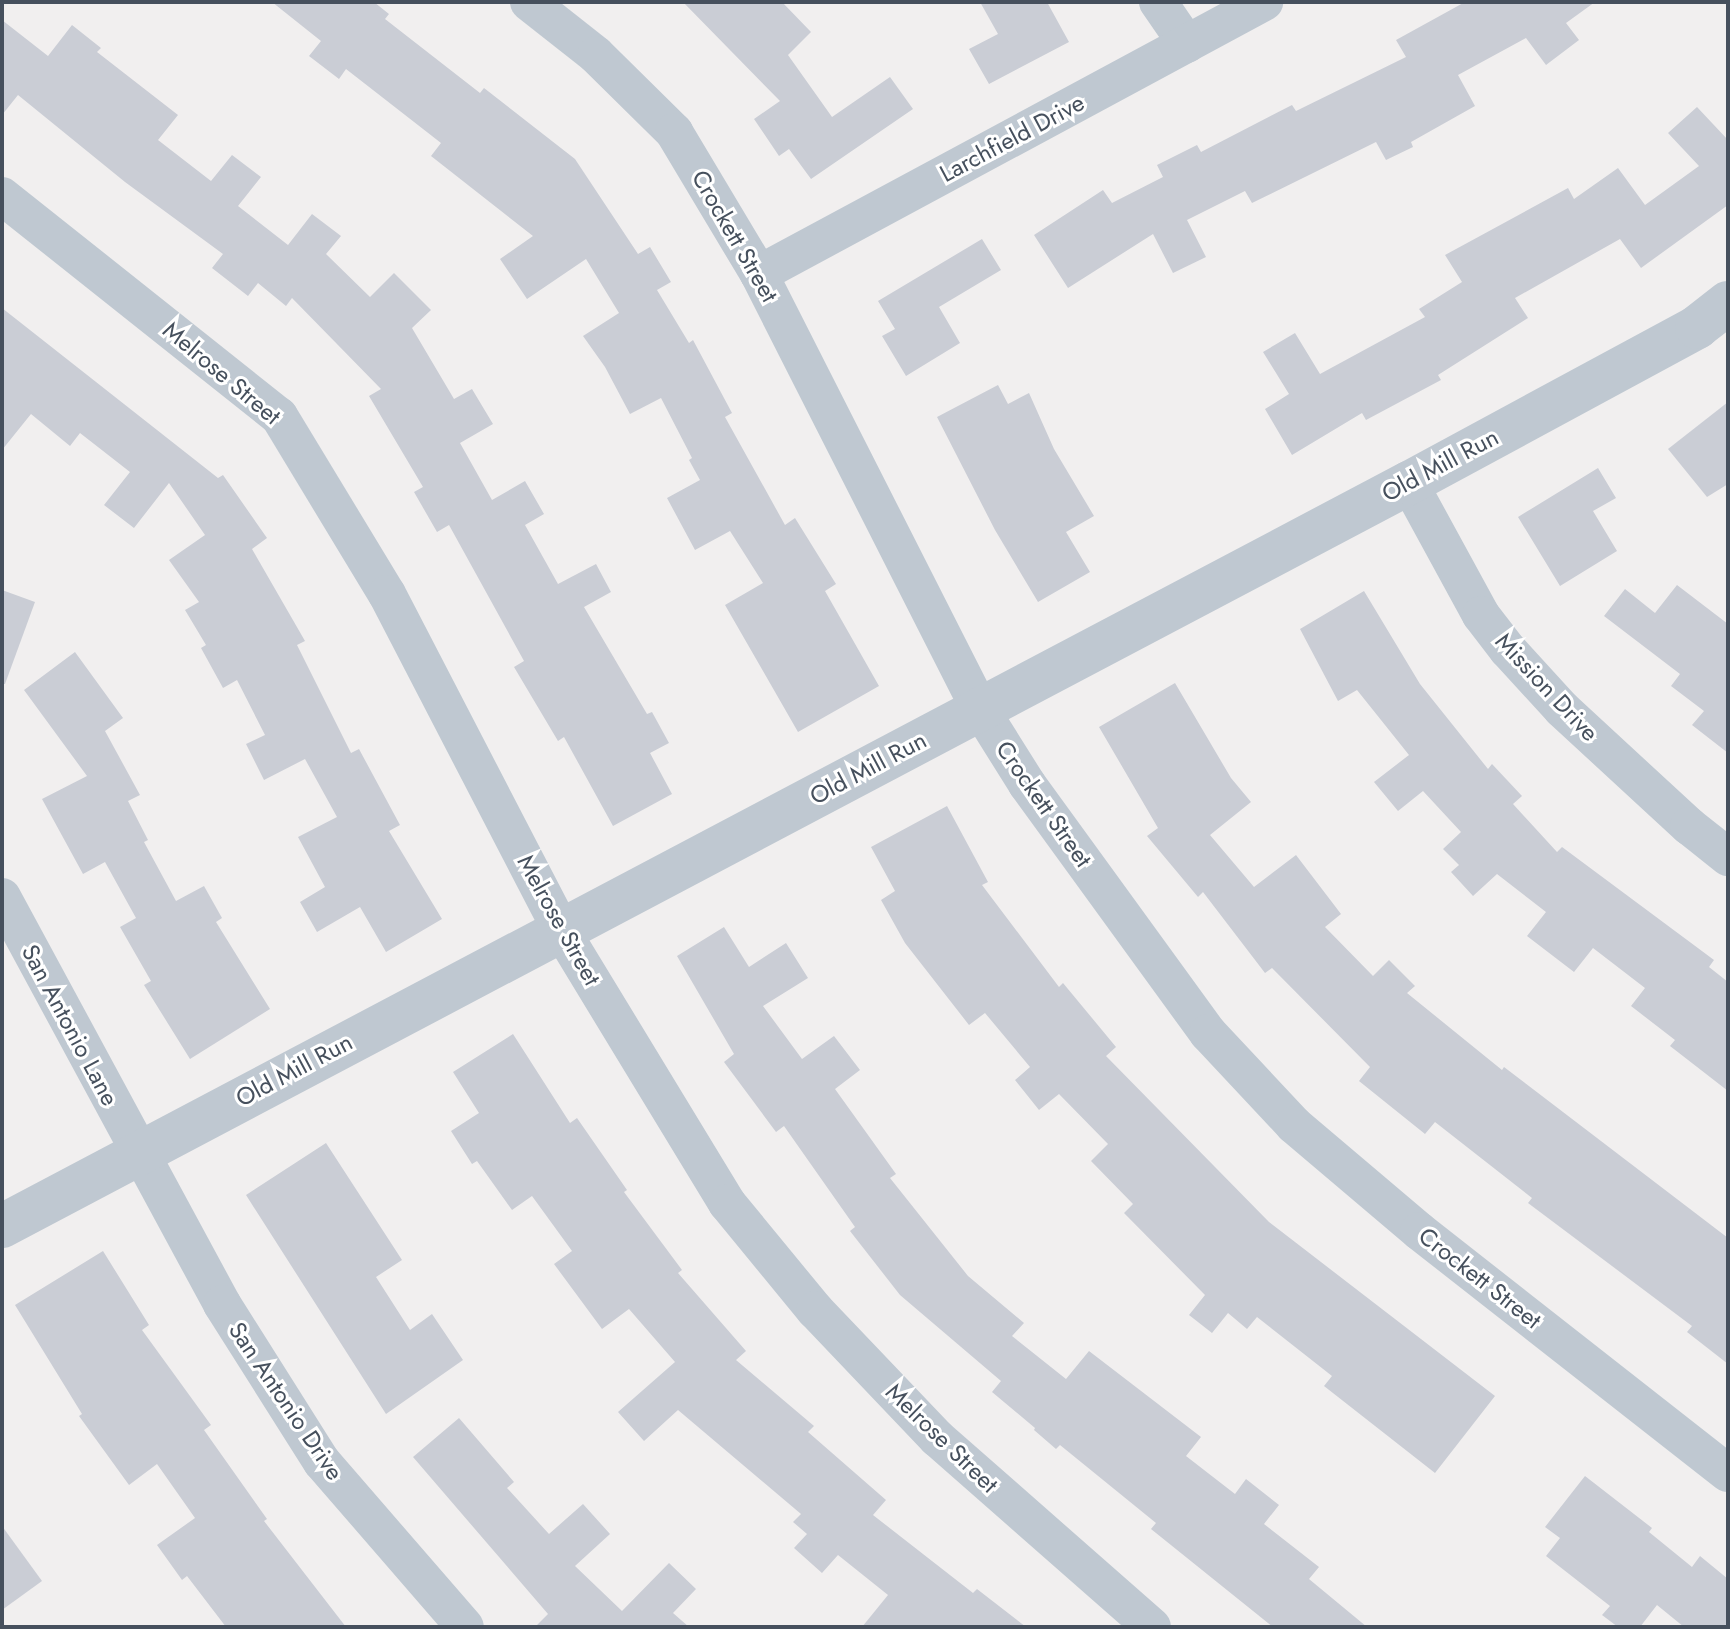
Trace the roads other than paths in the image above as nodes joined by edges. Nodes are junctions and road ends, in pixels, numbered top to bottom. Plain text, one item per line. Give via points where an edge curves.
1 (529, 2) edge
2 (1158, 2) edge
3 (1264, 2) edge
4 (1187, 44) junction
5 (2, 196) edge
6 (759, 274) junction
7 (1728, 303) edge
8 (1409, 483) junction
9 (980, 709) junction
10 (1728, 857) edge
11 (2, 897) edge
12 (561, 930) junction
13 (138, 1153) junction
14 (2, 1226) edge
15 (1728, 1473) edge
16 (465, 1627) edge
17 (1152, 1627) edge

1 - 6 street, Crockett Street via 596,55 674,132
2 - 4 street
3 - 4 street, Larchfield Drive
4 - 6 street, Larchfield Drive
5 - 12 street, Melrose Street via 279,416 387,594
6 - 9 street, Crockett Street
7 - 8 street, Old Mill Run via 1697,327
8 - 9 street, Old Mill Run
8 - 10 street, Mission Drive via 1481,615 1508,650 1562,709
9 - 12 street, Old Mill Run
9 - 15 street, Crockett Street via 1027,784 1208,1033 1294,1125 1419,1231
11 - 13 street, San Antonio Lane
12 - 13 street, Old Mill Run
12 - 17 street, Melrose Street via 727,1203 815,1310 937,1438
13 - 14 street, Old Mill Run
13 - 16 street, San Antonio Drive via 222,1304 322,1462

